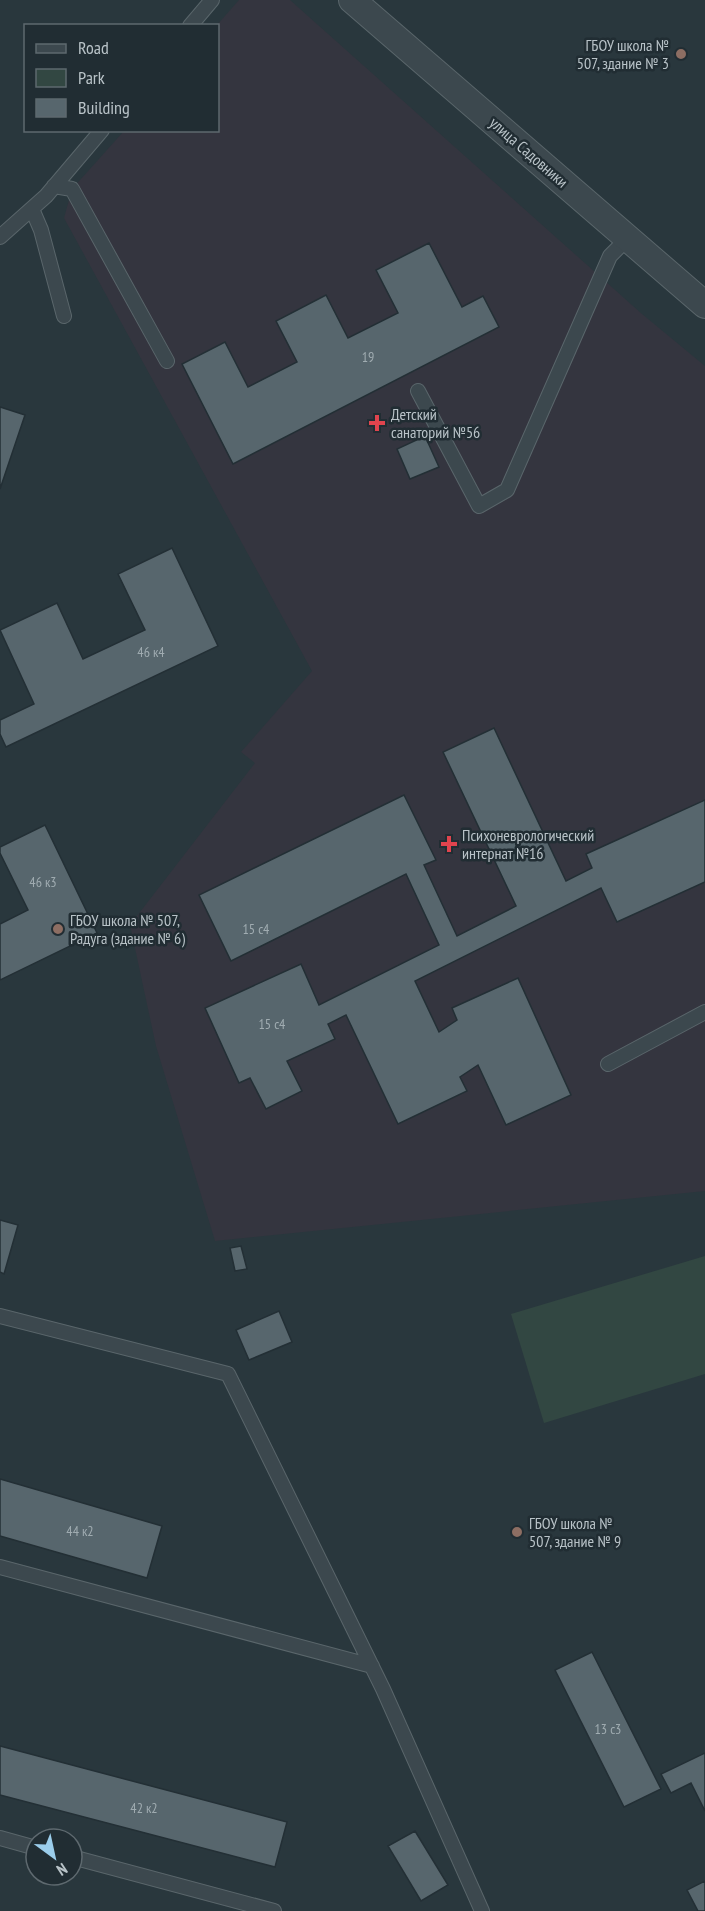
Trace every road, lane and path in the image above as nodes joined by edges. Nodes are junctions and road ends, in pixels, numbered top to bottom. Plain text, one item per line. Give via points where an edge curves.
1 (212, 0) edge
2 (352, 0) edge
3 (192, 24) edge
4 (100, 132) edge
5 (54, 186) junction
6 (32, 209) junction
7 (0, 237) edge
8 (628, 238) junction
9 (705, 305) edge
10 (64, 316) dead end
11 (167, 361) dead end
12 (418, 391) dead end
13 (705, 1012) edge
14 (608, 1064) dead end
15 (0, 1316) edge
16 (0, 1568) edge
17 (372, 1665) junction
18 (0, 1838) edge
19 (24, 1845) edge
20 (84, 1860) edge
21 (274, 1911) edge
22 (482, 1911) edge

1 - 3 lane
2 - 8 street, улица Садовники
4 - 5 lane
5 - 6 lane
5 - 11 lane via 72,189
6 - 7 lane
6 - 10 lane
8 - 9 street, улица Садовники
8 - 12 lane via 610,255 507,490 479,506
13 - 14 lane
15 - 17 lane via 228,1374
16 - 17 lane
17 - 22 lane
18 - 19 lane
20 - 21 lane

